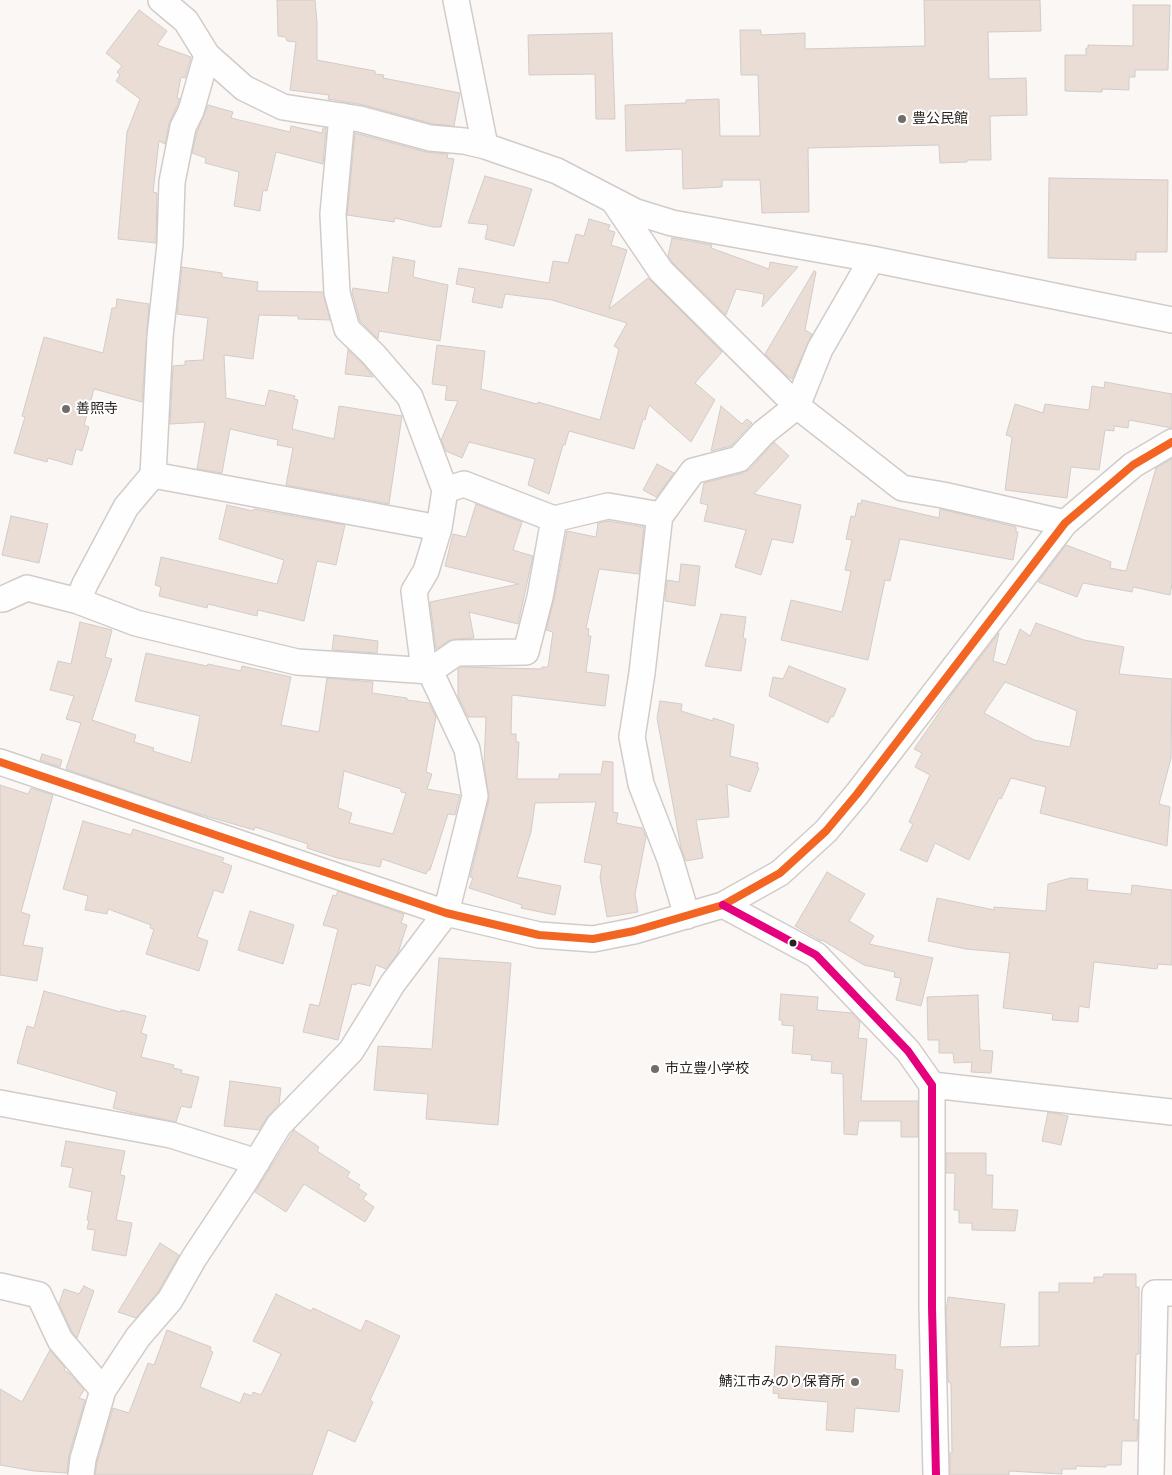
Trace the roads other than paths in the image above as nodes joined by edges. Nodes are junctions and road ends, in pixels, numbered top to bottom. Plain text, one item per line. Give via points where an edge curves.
1 (160, 0) edge
2 (456, 0) edge
3 (207, 56) junction
4 (342, 116) junction
5 (485, 146) junction
6 (612, 198) junction
7 (872, 258) junction
8 (1172, 320) edge
9 (796, 406) junction
10 (1172, 442) edge
11 (153, 475) junction
12 (445, 490) junction
13 (660, 514) junction
14 (554, 519) junction
15 (1065, 523) junction
16 (439, 528) junction
17 (78, 601) junction
18 (1, 605) edge
19 (427, 670) junction
20 (0, 762) edge
21 (723, 905) junction
22 (446, 913) junction
23 (687, 916) junction
24 (932, 1085) junction
25 (0, 1103) edge
26 (1172, 1112) edge
27 (257, 1162) junction
28 (0, 1286) edge
29 (1172, 1293) edge
30 (103, 1390) junction
31 (81, 1475) edge
32 (936, 1475) edge
33 (1151, 1475) edge

1 - 3 street via 186,21
2 - 5 street
3 - 4 street via 244,88 283,107
3 - 11 street via 183,127 172,182
4 - 5 street via 430,138
4 - 12 street via 333,214 337,293 347,329 374,354 410,397
5 - 6 street via 557,171
6 - 7 street via 636,212 672,223
6 - 9 street via 660,271
7 - 8 street
7 - 9 street via 820,349
9 - 13 street via 739,459 693,471
9 - 15 street via 902,488
10 - 15 street via 1133,465
11 - 16 street
11 - 17 street via 126,507
12 - 14 street via 464,484
12 - 16 street
13 - 14 street via 608,506
13 - 23 street via 632,737 641,784 670,859
14 - 19 street via 540,598 526,652 456,652
15 - 21 street via 826,831 780,873
16 - 19 street via 426,571 414,591
17 - 18 street via 27,588
17 - 19 street via 136,623 297,662
19 - 22 street via 467,749 475,796
20 - 22 street
21 - 23 street
21 - 24 street via 816,955 908,1051
22 - 23 street via 539,935 594,939
22 - 27 street via 393,983 351,1051 279,1124
24 - 26 street
24 - 32 street
25 - 27 street via 171,1135
27 - 30 street via 170,1300 138,1337
28 - 30 street via 39,1295 60,1340
29 - 33 street via 1156,1293
30 - 31 street

